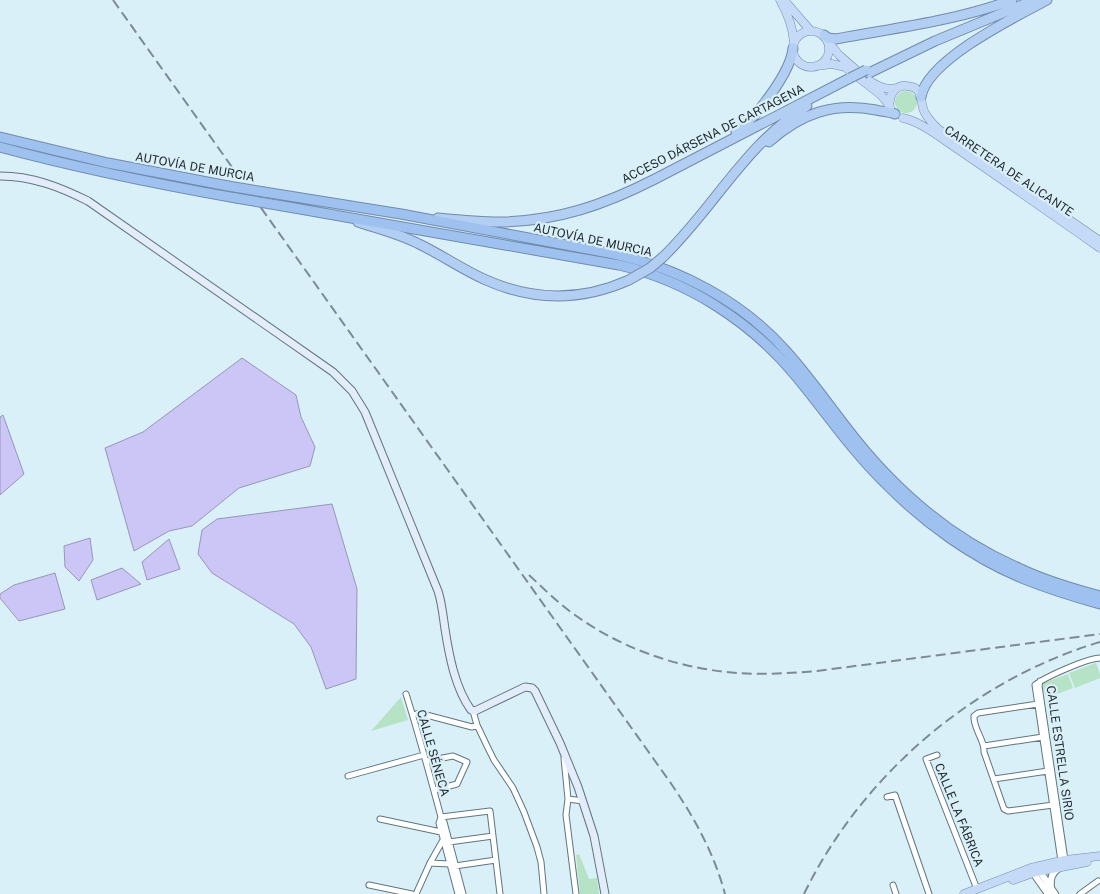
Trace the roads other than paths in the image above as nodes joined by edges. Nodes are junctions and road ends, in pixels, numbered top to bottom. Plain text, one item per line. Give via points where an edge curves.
1 (780, 0) edge
2 (784, 0) edge
3 (1012, 0) edge
4 (1019, 0) edge
5 (1034, 0) edge
6 (1047, 0) edge
7 (810, 30) junction
8 (826, 38) junction
9 (794, 46) junction
10 (816, 66) junction
11 (868, 71) junction
12 (852, 80) junction
13 (900, 87) junction
14 (922, 100) junction
15 (896, 113) junction
16 (0, 132) edge
17 (0, 137) edge
18 (20, 142) junction
19 (0, 147) edge
20 (672, 170) junction
21 (0, 176) edge
22 (401, 214) junction
23 (346, 218) junction
24 (697, 219) junction
25 (1100, 241) edge
26 (1100, 248) edge
27 (821, 401) junction
28 (1100, 596) edge
29 (1100, 604) edge
30 (1100, 658) edge
31 (1040, 682) junction
32 (406, 694) dead end
33 (1038, 704) junction
34 (473, 711) junction
35 (413, 715) junction
36 (477, 725) junction
37 (1043, 737) junction
38 (984, 746) junction
39 (563, 751) junction
40 (424, 754) junction
41 (937, 755) dead end
42 (427, 761) junction
43 (1048, 771) junction
44 (348, 776) dead end
45 (994, 779) junction
46 (434, 790) junction
47 (887, 797) dead end
48 (568, 799) junction
49 (583, 801) junction
50 (1053, 805) junction
51 (441, 817) junction
52 (380, 819) dead end
53 (441, 832) junction
54 (493, 836) junction
55 (446, 841) junction
56 (1100, 857) edge
57 (496, 860) junction
58 (430, 863) junction
59 (1062, 863) junction
60 (452, 865) junction
61 (1037, 872) junction
62 (1008, 876) junction
63 (1098, 882) dead end
64 (369, 885) dead end
65 (893, 885) dead end
66 (977, 889) junction
67 (1052, 892) edge
68 (412, 894) edge
69 (416, 894) edge
70 (458, 894) edge
71 (463, 894) edge
72 (500, 894) edge
73 (544, 894) edge
74 (576, 894) edge
75 (605, 894) edge
76 (896, 894) edge
77 (929, 894) edge
78 (964, 894) edge
79 (1080, 894) edge

1 - 9 main road via 788,16
2 - 7 main road
3 - 8 highway via 953,18
4 - 11 highway, ACCESO DÁRSENA DE CARTAGENA via 932,37
5 - 11 highway, ACCESO DÁRSENA DE CARTAGENA
6 - 14 highway via 980,37 957,54 930,78
7 - 8 main road
7 - 9 main road via 800,35
8 - 10 main road via 830,49 828,57
8 - 13 main road via 839,55 876,85 886,89
9 - 10 main road via 795,56 800,62 808,67
9 - 20 highway via 786,70 760,110 730,136
10 - 15 main road, CARRETERA DE ALICANTE via 832,64 845,67 883,97
11 - 12 highway, ACCESO DÁRSENA DE CARTAGENA
12 - 20 highway, ACCESO DÁRSENA DE CARTAGENA
12 - 24 highway, ACCESO DÁRSENA DE CARTAGENA via 776,128
13 - 14 main road via 913,87
13 - 15 main road via 891,94 890,102
14 - 15 main road via 920,111 910,118
14 - 25 main road, CARRETERA DE ALICANTE via 927,118 938,129
15 - 24 highway via 844,107 824,110 800,120 752,157
15 - 26 main road, CARRETERA DE ALICANTE via 947,142
16 - 18 highway
17 - 18 highway, AUTOVÍA DE MURCIA
18 - 22 highway, AUTOVÍA DE MURCIA, bridge via 228,186
19 - 23 highway, AUTOVÍA DE MURCIA, bridge via 114,175
20 - 22 highway, ACCESO DÁRSENA DE CARTAGENA via 614,199 581,210 531,220 498,222
21 - 34 main road via 40,181 88,201 332,372 352,391 365,412 438,591 454,674
22 - 27 highway, AUTOVÍA DE MURCIA via 620,256 677,274 730,303 763,328 786,351
23 - 24 highway, ACCESO DÁRSENA DE CARTAGENA, bridge via 405,237 484,280 523,293 546,296 586,294 629,280 663,257
23 - 27 highway, AUTOVÍA DE MURCIA via 612,264 666,280 713,303 746,327
27 - 28 highway, AUTOVÍA DE MURCIA via 888,477 949,527 1020,569
27 - 29 highway, AUTOVÍA DE MURCIA via 883,482 950,538 1017,576
30 - 31 street
31 - 33 street, CALLE ESTRELLA SIRIO via 1035,685
31 - 59 street, CALLE ESTRELLA SIRIO
32 - 35 street, CALLE SÉNECA
33 - 37 street, CALLE ESTRELLA SIRIO
33 - 38 street via 978,713 974,718 975,726
34 - 36 street
34 - 39 main road via 525,686 532,688
35 - 36 street via 419,713 472,727
35 - 40 street, CALLE SÉNECA
36 - 73 street via 524,812 541,862
37 - 38 street
37 - 43 street, CALLE ESTRELLA SIRIO
38 - 45 street
39 - 48 street
39 - 49 main road
40 - 42 street, CALLE SÉNECA
40 - 44 street
41 - 66 street, CALLE LA FÁBRICA via 926,759
42 - 46 street, CALLE SÉNECA
42 - 46 street via 453,756 467,762 457,784
43 - 45 street
43 - 50 street, CALLE ESTRELLA SIRIO
45 - 50 street via 1004,809 1008,811
46 - 51 street, CALLE SÉNECA
47 - 77 street via 895,795
48 - 49 street
48 - 74 street via 566,815
49 - 75 main road via 594,836
50 - 59 street, CALLE ESTRELLA SIRIO
51 - 53 street, CALLE SÉNECA
51 - 54 street via 490,811
51 - 55 street, CALLE SÉNECA
52 - 53 street
53 - 55 street, CALLE SÉNECA
54 - 55 street
54 - 57 street
55 - 58 street
55 - 60 street, CALLE SÉNECA
56 - 59 main road via 1083,863
57 - 60 street
57 - 72 street
58 - 60 street
58 - 69 street
59 - 61 main road
59 - 62 main road
59 - 67 street via 1051,877
60 - 70 street, CALLE SÉNECA
60 - 71 street, CALLE SÉNECA
61 - 62 main road
61 - 66 main road
61 - 67 street via 1036,877
62 - 66 main road
63 - 79 street
64 - 68 street
65 - 76 street
66 - 78 main road

